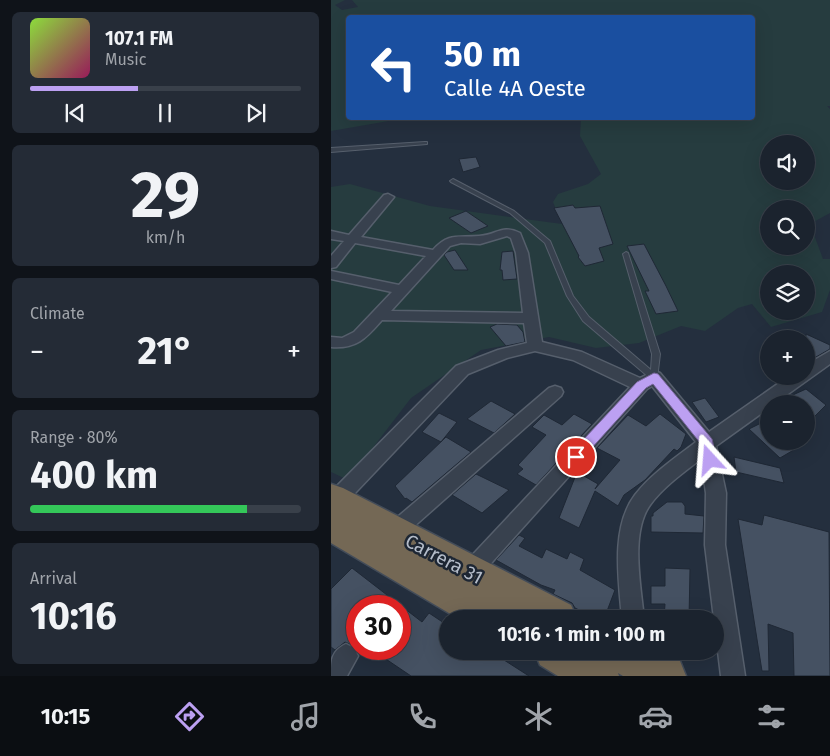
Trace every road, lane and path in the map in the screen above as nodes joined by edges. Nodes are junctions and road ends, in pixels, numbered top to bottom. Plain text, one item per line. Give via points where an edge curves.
1 (425, 143) dead end
2 (331, 150) edge
3 (453, 181) dead end
4 (388, 197) dead end
5 (331, 236) edge
6 (352, 239) junction
7 (435, 254) junction
8 (626, 254) dead end
9 (331, 264) edge
10 (331, 275) edge
11 (402, 290) junction
12 (379, 315) junction
13 (531, 318) junction
14 (331, 342) edge
15 (535, 346) junction
16 (830, 356) edge
17 (815, 367) edge
18 (648, 381) junction
19 (788, 385) edge
20 (555, 392) dead end
21 (707, 443) junction
22 (332, 507) edge
23 (394, 532) junction
24 (471, 572) junction
25 (484, 610) edge
26 (541, 610) edge
27 (632, 610) edge
28 (345, 656) dead end
29 (570, 660) edge
30 (334, 676) edge
31 (598, 676) edge
32 (733, 676) edge

1 - 2 lane
3 - 18 lane via 511,212 547,242 570,296 586,319
4 - 6 street
5 - 6 street
6 - 7 street
6 - 9 street
7 - 11 street
7 - 13 street via 452,240 480,240 508,232 514,234 522,253
8 - 18 lane via 656,354
10 - 11 street
11 - 12 street
12 - 13 street
12 - 14 street via 355,339 344,343
13 - 15 street
15 - 18 street via 577,356
15 - 22 street via 462,370
16 - 17 street
18 - 21 street
18 - 24 street
19 - 21 street
20 - 23 street
21 - 27 street via 656,485 641,502 631,527 628,563
21 - 32 street via 716,493 715,545
22 - 23 highway, Carrera 31
22 - 25 highway, Carrera 31
23 - 24 highway, Carrera 31
24 - 26 highway, Carrera 31
28 - 30 street
29 - 31 highway

